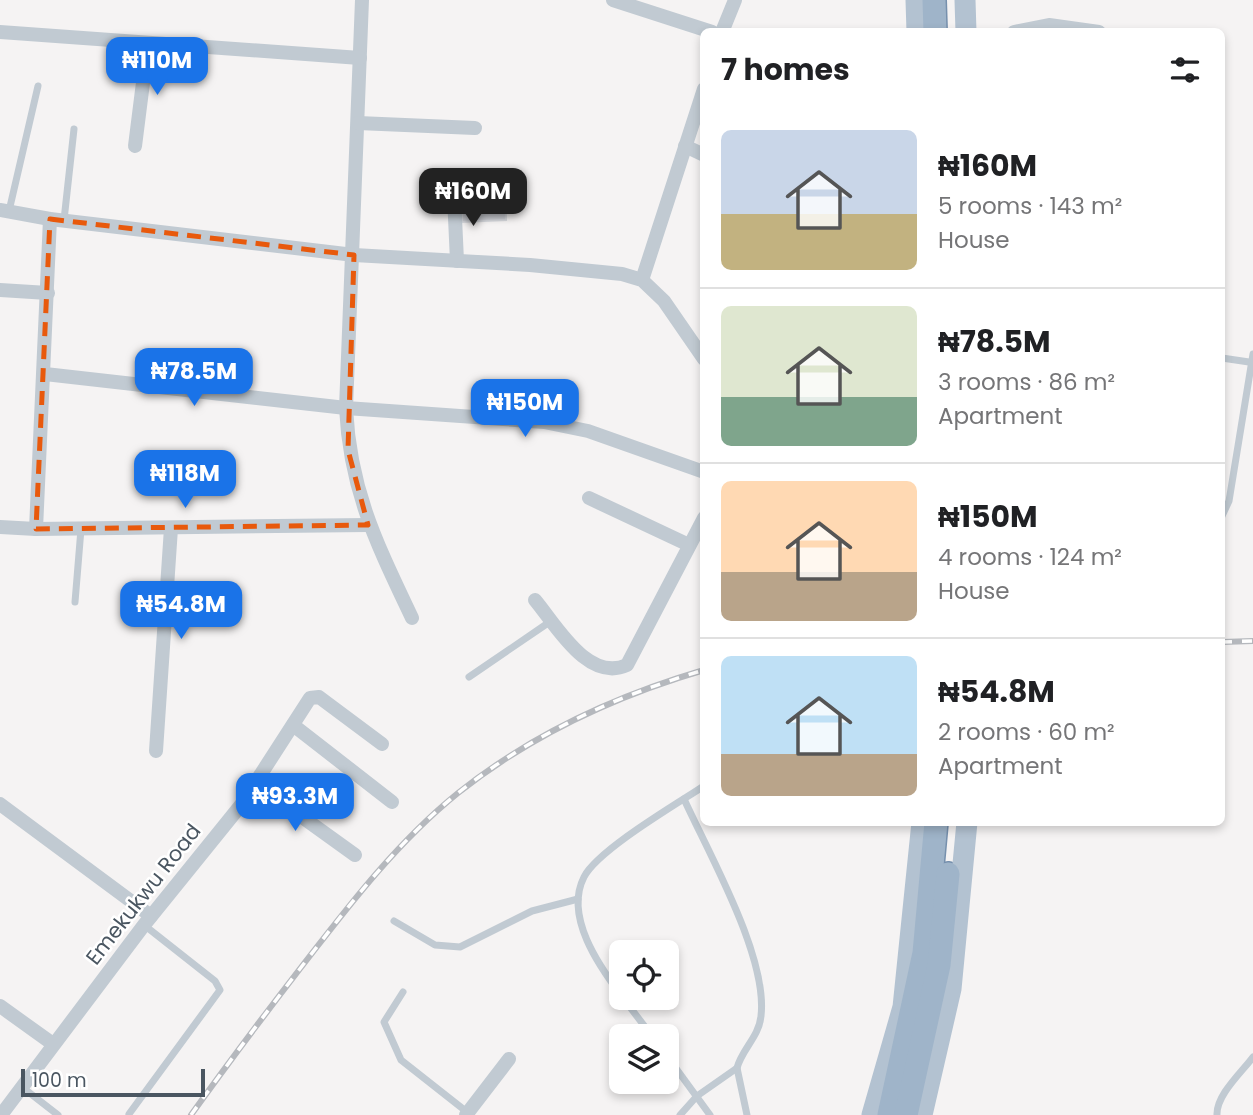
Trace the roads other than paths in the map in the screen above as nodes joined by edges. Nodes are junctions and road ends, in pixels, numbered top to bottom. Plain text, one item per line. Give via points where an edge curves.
1 (362, 0) edge
2 (613, 0) edge
3 (735, 0) edge
4 (916, 0) edge
5 (934, 0) edge
6 (948, 0) edge
7 (965, 0) edge
8 (700, 28) edge
9 (724, 28) edge
10 (920, 28) edge
11 (921, 28) edge
12 (948, 28) edge
13 (966, 28) edge
14 (1034, 28) edge
15 (1070, 28) edge
16 (0, 32) edge
17 (148, 43) junction
18 (360, 58) junction
19 (38, 86) dead end
20 (700, 101) edge
21 (358, 123) junction
22 (475, 128) dead end
23 (74, 129) dead end
24 (135, 146) dead end
25 (685, 146) junction
26 (700, 153) edge
27 (454, 196) dead end
28 (4, 211) edge
29 (57, 220) junction
30 (354, 255) junction
31 (457, 261) junction
32 (642, 280) junction
33 (0, 290) edge
34 (48, 293) junction
35 (700, 353) edge
36 (1253, 354) edge
37 (1225, 358) edge
38 (1249, 362) junction
39 (45, 374) junction
40 (346, 408) junction
41 (700, 471) edge
42 (589, 498) dead end
43 (1225, 510) edge
44 (368, 525) junction
45 (700, 525) edge
46 (0, 527) edge
47 (171, 528) junction
48 (36, 529) junction
49 (81, 529) junction
50 (689, 545) junction
51 (535, 600) dead end
52 (75, 602) dead end
53 (412, 618) dead end
54 (552, 620) junction
55 (469, 677) dead end
56 (293, 725) junction
57 (382, 744) dead end
58 (156, 751) dead end
59 (255, 783) junction
60 (700, 789) edge
61 (684, 799) junction
62 (392, 802) dead end
63 (0, 804) edge
64 (922, 826) edge
65 (936, 826) edge
66 (952, 826) edge
67 (967, 826) edge
68 (355, 855) dead end
69 (578, 900) junction
70 (148, 920) junction
71 (394, 920) dead end
72 (609, 979) edge
73 (403, 992) dead end
74 (0, 1006) edge
75 (53, 1044) junction
76 (1253, 1058) edge
77 (509, 1059) dead end
78 (737, 1068) junction
79 (679, 1072) edge
80 (21, 1087) junction
81 (697, 1096) junction
82 (129, 1114) edge
83 (467, 1114) edge
84 (1, 1115) edge
85 (58, 1115) edge
86 (680, 1115) edge
87 (710, 1115) edge
88 (747, 1115) edge
89 (872, 1115) edge
90 (889, 1115) edge
91 (906, 1115) edge
92 (922, 1115) edge
93 (1217, 1115) edge

1 - 18 street
2 - 8 street
3 - 9 street
4 - 10 main road
5 - 11 highway
6 - 12 highway
7 - 13 main road
14 - 15 street
16 - 17 street
17 - 18 street
17 - 24 street
18 - 21 street
19 - 28 lane
20 - 25 street
21 - 22 street
21 - 30 street
23 - 29 lane
25 - 26 street
25 - 32 street
27 - 31 street
28 - 29 street
29 - 30 street
29 - 34 street
30 - 31 street
30 - 40 street
31 - 32 street via 622,274
32 - 35 street via 664,301
33 - 34 street
34 - 39 street
36 - 38 lane
37 - 38 lane
38 - 43 lane
39 - 40 street
39 - 48 street
40 - 41 street via 544,422 588,431
40 - 44 street via 348,450
42 - 50 street
44 - 47 street
44 - 53 street
45 - 50 street
46 - 48 street
47 - 49 street
47 - 58 street
48 - 49 street
49 - 52 lane
50 - 54 street via 627,664 607,669 588,663
51 - 54 street
54 - 55 lane
56 - 57 street, Emekukwu Road via 310,698 319,697
56 - 59 street, Emekukwu Road
56 - 62 street
59 - 68 street
59 - 70 street, Emekukwu Road
60 - 61 lane
61 - 69 lane via 600,859 583,877
61 - 78 lane via 758,974 761,1017
63 - 70 street
64 - 89 main road via 903,1007
65 - 90 highway via 925,953
66 - 91 highway via 939,965
67 - 92 main road via 951,989
69 - 71 lane via 532,911 460,947 435,945
69 - 72 lane via 581,925
70 - 75 street, Emekukwu Road
70 - 82 lane via 220,990
73 - 83 lane via 384,1022 399,1057
74 - 75 street
75 - 80 street, Emekukwu Road
76 - 93 lane via 1225,1093
77 - 83 street
78 - 81 lane
78 - 88 lane
79 - 81 lane
80 - 84 street, Emekukwu Road
80 - 85 lane
81 - 86 lane
81 - 87 lane

